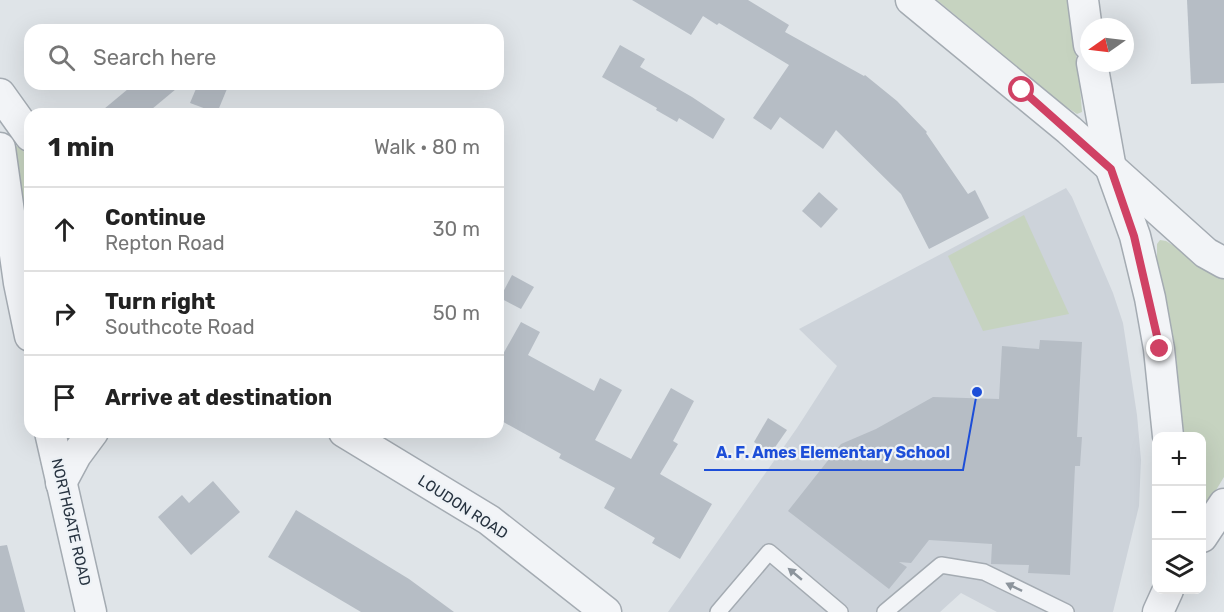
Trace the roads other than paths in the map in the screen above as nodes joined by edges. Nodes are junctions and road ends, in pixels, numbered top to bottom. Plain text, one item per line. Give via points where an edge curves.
1 (911, 0) edge
2 (1083, 0) edge
3 (1085, 18) edge
4 (1094, 72) edge
5 (0, 94) edge
6 (24, 128) edge
7 (0, 148) edge
8 (1111, 169) junction
9 (1224, 263) edge
10 (9, 286) edge
11 (24, 322) edge
12 (1168, 432) edge
13 (51, 438) edge
14 (88, 438) edge
15 (354, 438) edge
16 (61, 483) junction
17 (1224, 504) edge
18 (1206, 531) edge
19 (1166, 594) edge
20 (92, 612) edge
21 (606, 612) edge
22 (718, 612) edge
23 (840, 612) edge
24 (885, 612) edge
25 (1066, 612) edge
26 (1158, 612) edge

1 - 8 street
2 - 3 street
4 - 8 street
5 - 6 street
7 - 10 street
8 - 9 street via 1206,253
8 - 12 street via 1134,236 1160,349
10 - 11 street
13 - 16 street, NORTHGATE ROAD
14 - 16 street
15 - 21 street, LOUDON ROAD via 489,520
16 - 20 street, NORTHGATE ROAD
17 - 18 street
19 - 26 street
23 -> 22 lane via 769,552
25 -> 24 lane via 984,572 942,565

